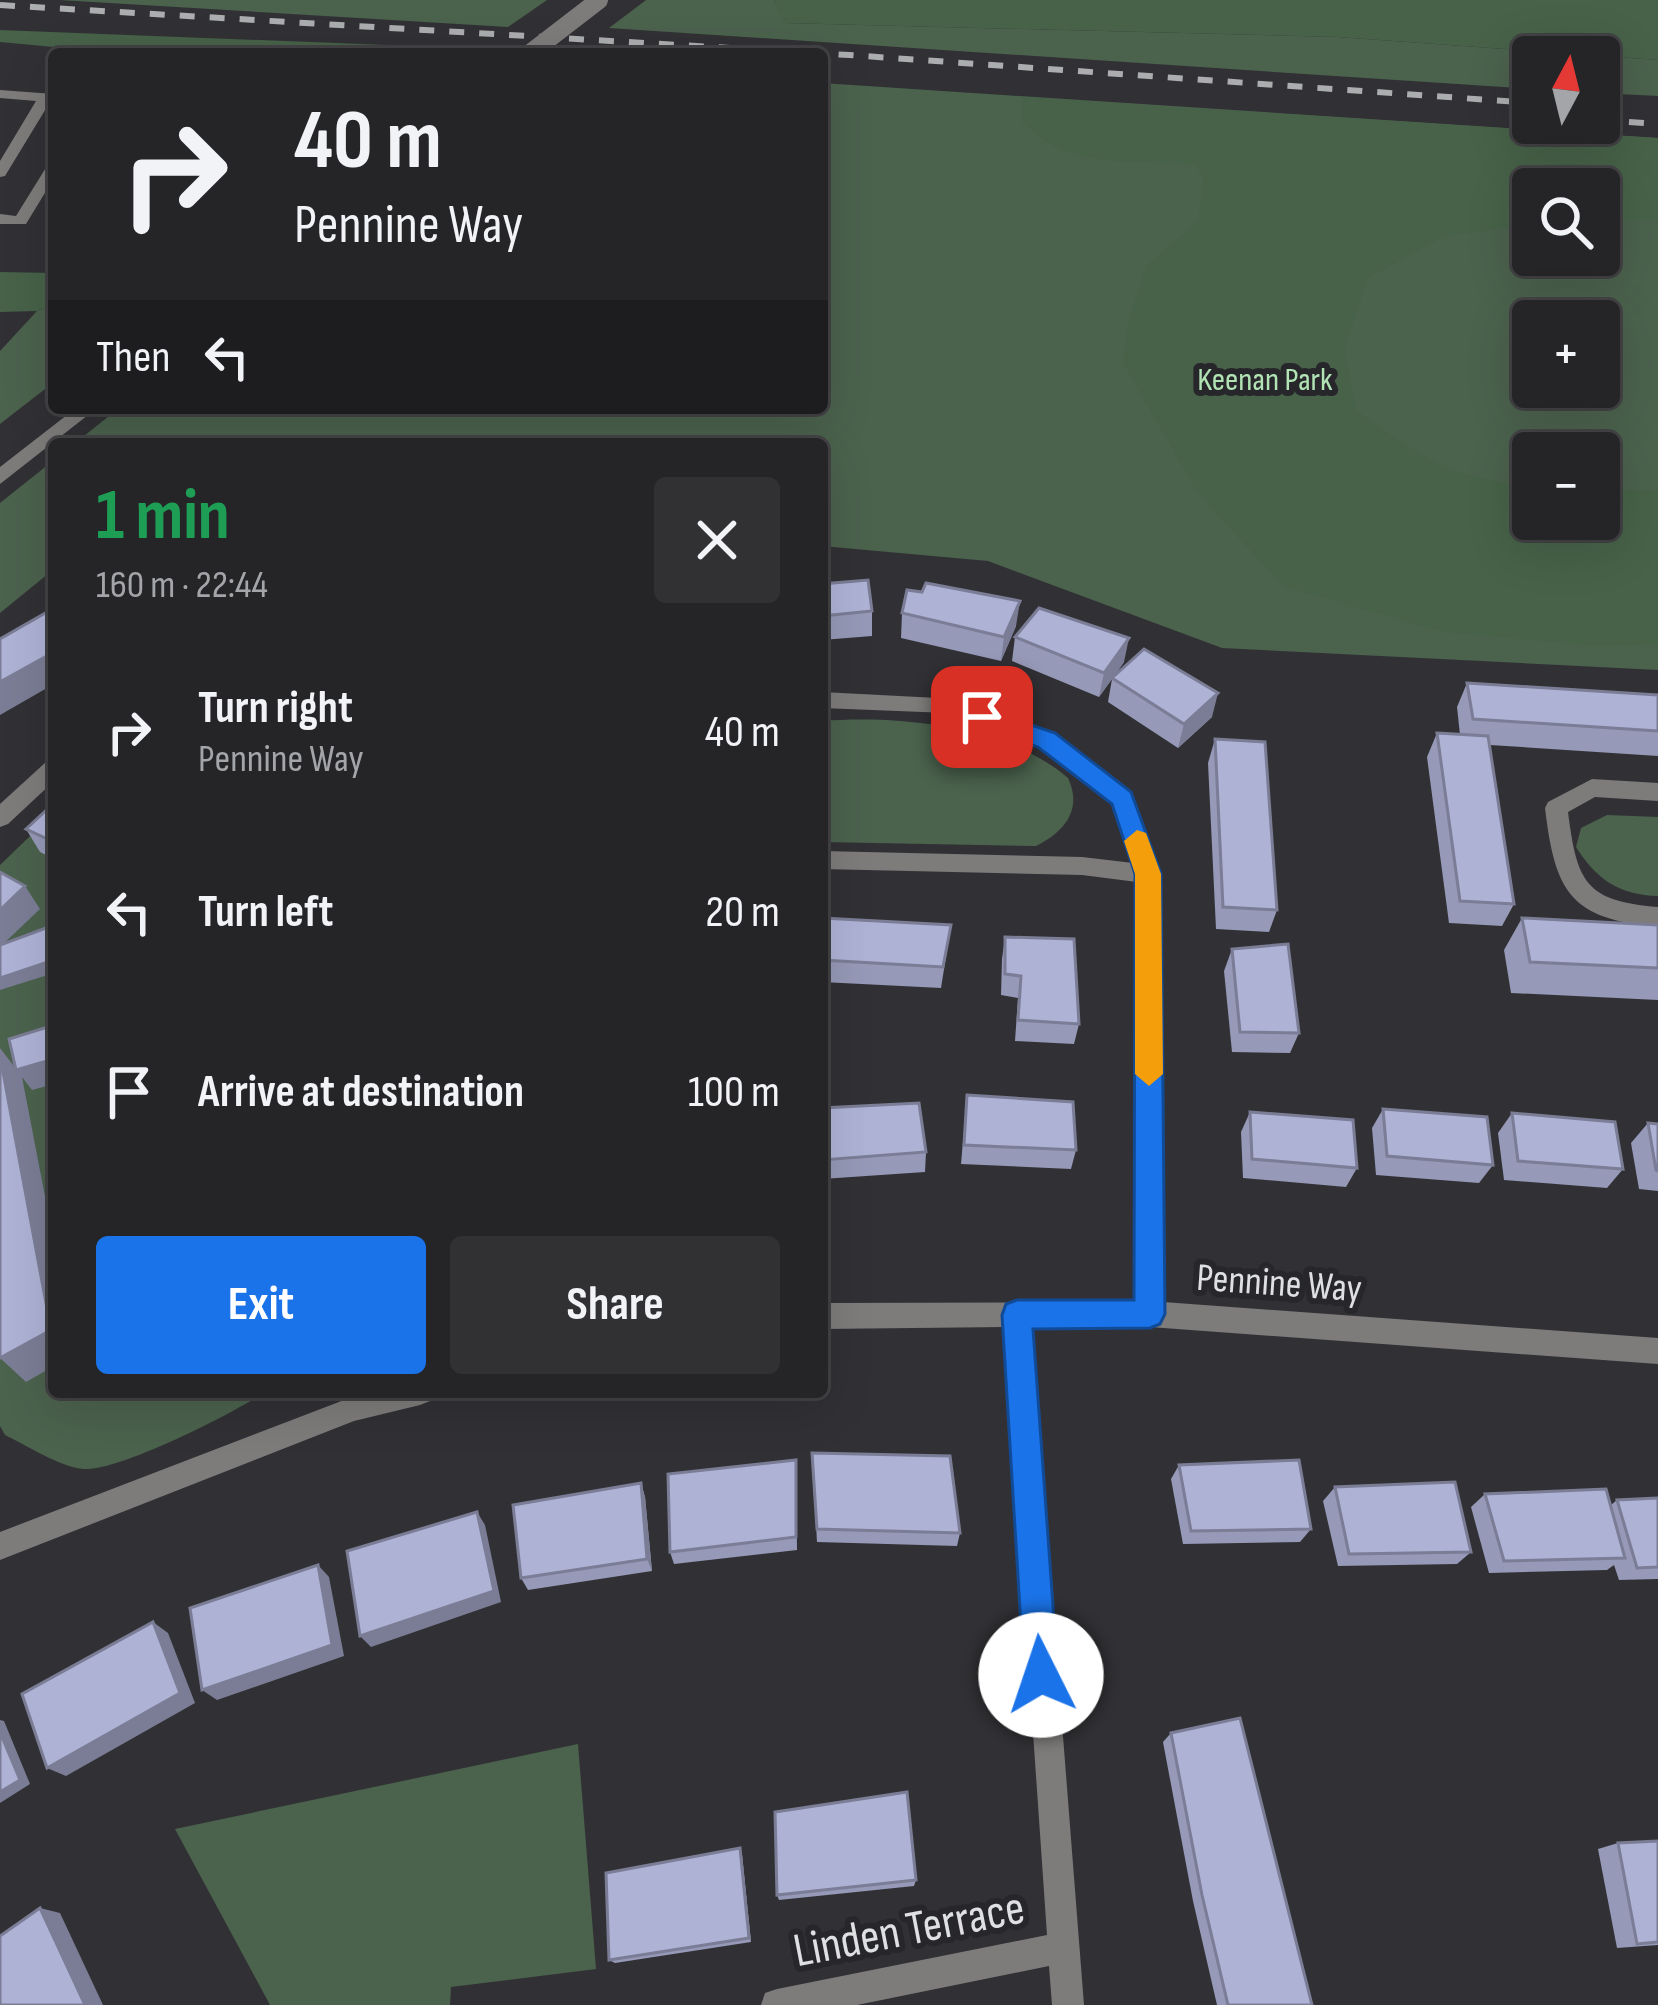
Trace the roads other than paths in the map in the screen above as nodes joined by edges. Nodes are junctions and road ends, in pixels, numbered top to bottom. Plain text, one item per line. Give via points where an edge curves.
1 (599, 0) edge
2 (538, 48) edge
3 (2, 97) edge
4 (48, 98) edge
5 (48, 101) edge
6 (0, 173) edge
7 (48, 176) edge
8 (0, 220) edge
9 (80, 414) edge
10 (50, 438) edge
11 (48, 439) edge
12 (0, 477) edge
13 (828, 700) edge
14 (48, 774) edge
15 (1658, 792) edge
16 (0, 818) edge
17 (828, 860) edge
18 (1148, 874) junction
19 (1658, 917) edge
20 (1150, 1314) junction
21 (1017, 1315) junction
22 (828, 1316) edge
23 (1658, 1351) edge
24 (352, 1400) edge
25 (0, 1546) edge
26 (1060, 1948) junction
27 (777, 2005) edge
28 (1068, 2005) edge

1 - 2 street, bridge
3 - 4 lane
5 - 6 lane
7 - 8 lane via 21,221
9 - 10 street
11 - 12 street
13 - 18 street via 949,705 1047,740 1122,799
14 - 16 street
15 - 19 street via 1592,788 1556,808 1564,874 1591,904
17 - 18 street
18 - 20 street
20 - 21 street, Pennine Way
20 - 23 street, Pennine Way
21 - 22 street, Pennine Way
21 - 26 street, Linden Terrace
24 - 25 street
26 - 27 street, Linden Terrace
26 - 28 street, Linden Terrace

